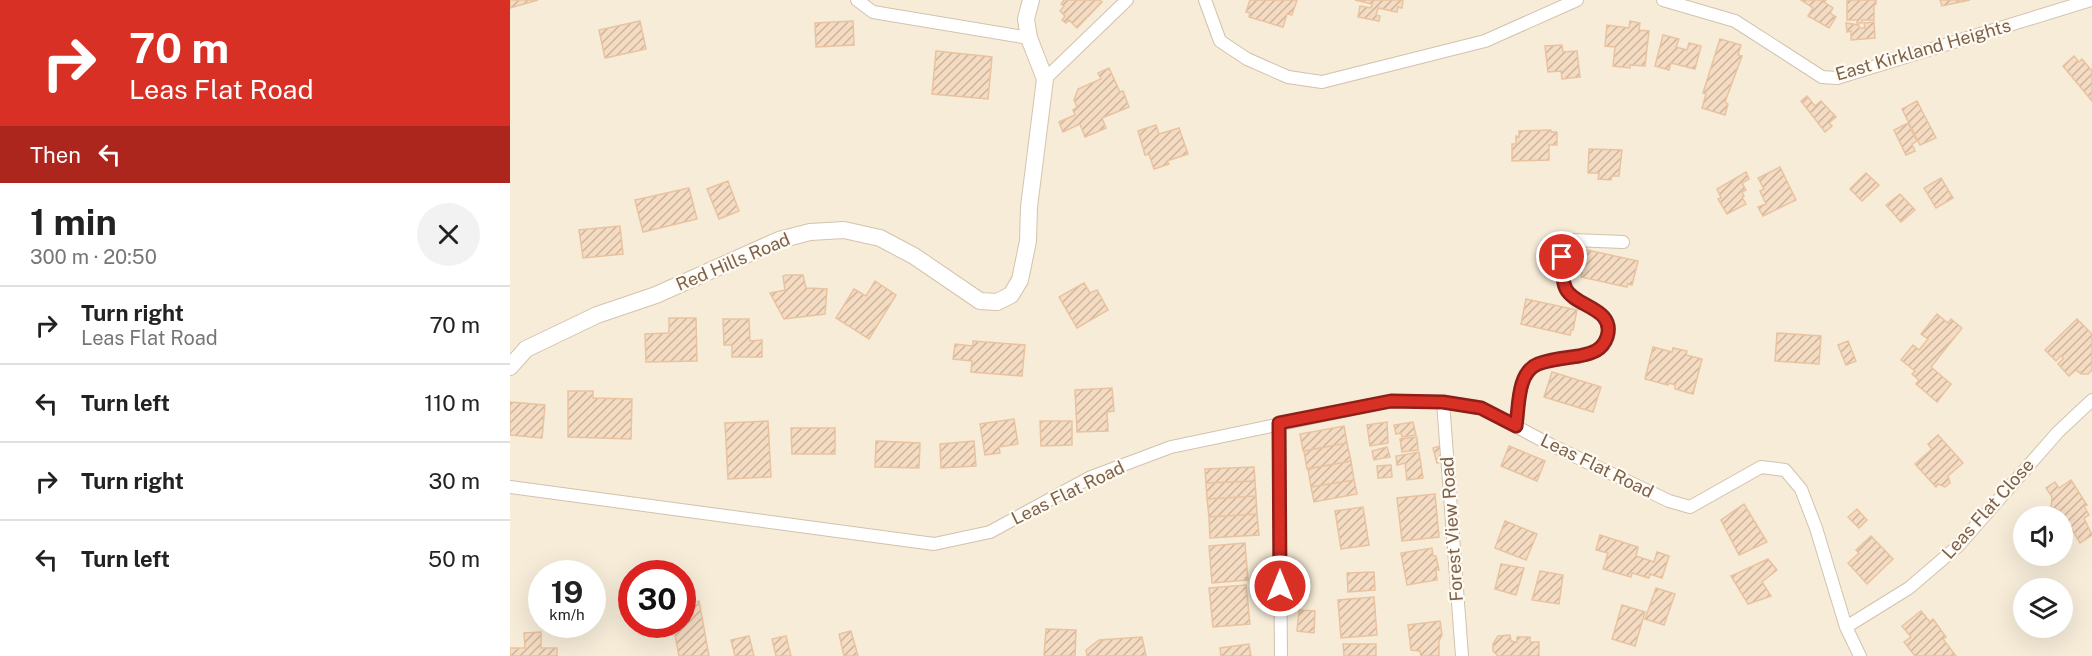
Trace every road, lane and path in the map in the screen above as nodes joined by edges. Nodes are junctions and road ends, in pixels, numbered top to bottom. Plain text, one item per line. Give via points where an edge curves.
1 (857, 0) edge
2 (1031, 0) edge
3 (1127, 0) edge
4 (1205, 0) edge
5 (1577, 0) edge
6 (1663, 0) edge
7 (2091, 0) edge
8 (1029, 38) junction
9 (1046, 79) junction
10 (1623, 242) dead end
11 (510, 367) edge
12 (2092, 400) edge
13 (1443, 402) junction
14 (1279, 423) junction
15 (1516, 426) junction
16 (510, 488) edge
17 (1846, 627) junction
18 (1281, 656) edge
19 (1462, 656) edge
20 (1860, 656) edge

1 - 8 street via 873,12
2 - 8 main road via 1026,19
3 - 9 street
4 - 5 street via 1220,41 1247,59 1288,77 1322,82 1485,40
6 - 7 street, East Kirkland Heights via 1735,21 1822,77 1837,78
8 - 9 main road
9 - 11 main road, Red Hills Road via 1028,241 1020,280 1011,295 997,302 980,301 880,238 844,230 810,232 779,240 657,295 597,315 526,349
10 - 15 street via 1572,240 1566,246 1562,257 1567,291 1603,316 1609,331 1597,352 1536,364 1527,372
12 - 17 street, Leas Flat Close via 2058,432 1958,546 1909,588
13 - 14 street, Leas Flat Road via 1391,401
13 - 15 street, Leas Flat Road via 1481,408
13 - 19 street, Forest View Road
14 - 16 street, Leas Flat Road via 1171,447 1091,477 990,532 934,544
14 - 18 street
15 - 17 street, Leas Flat Road via 1669,501 1690,507 1761,467 1785,470 1801,489
17 - 20 street, Leas Flat Road

